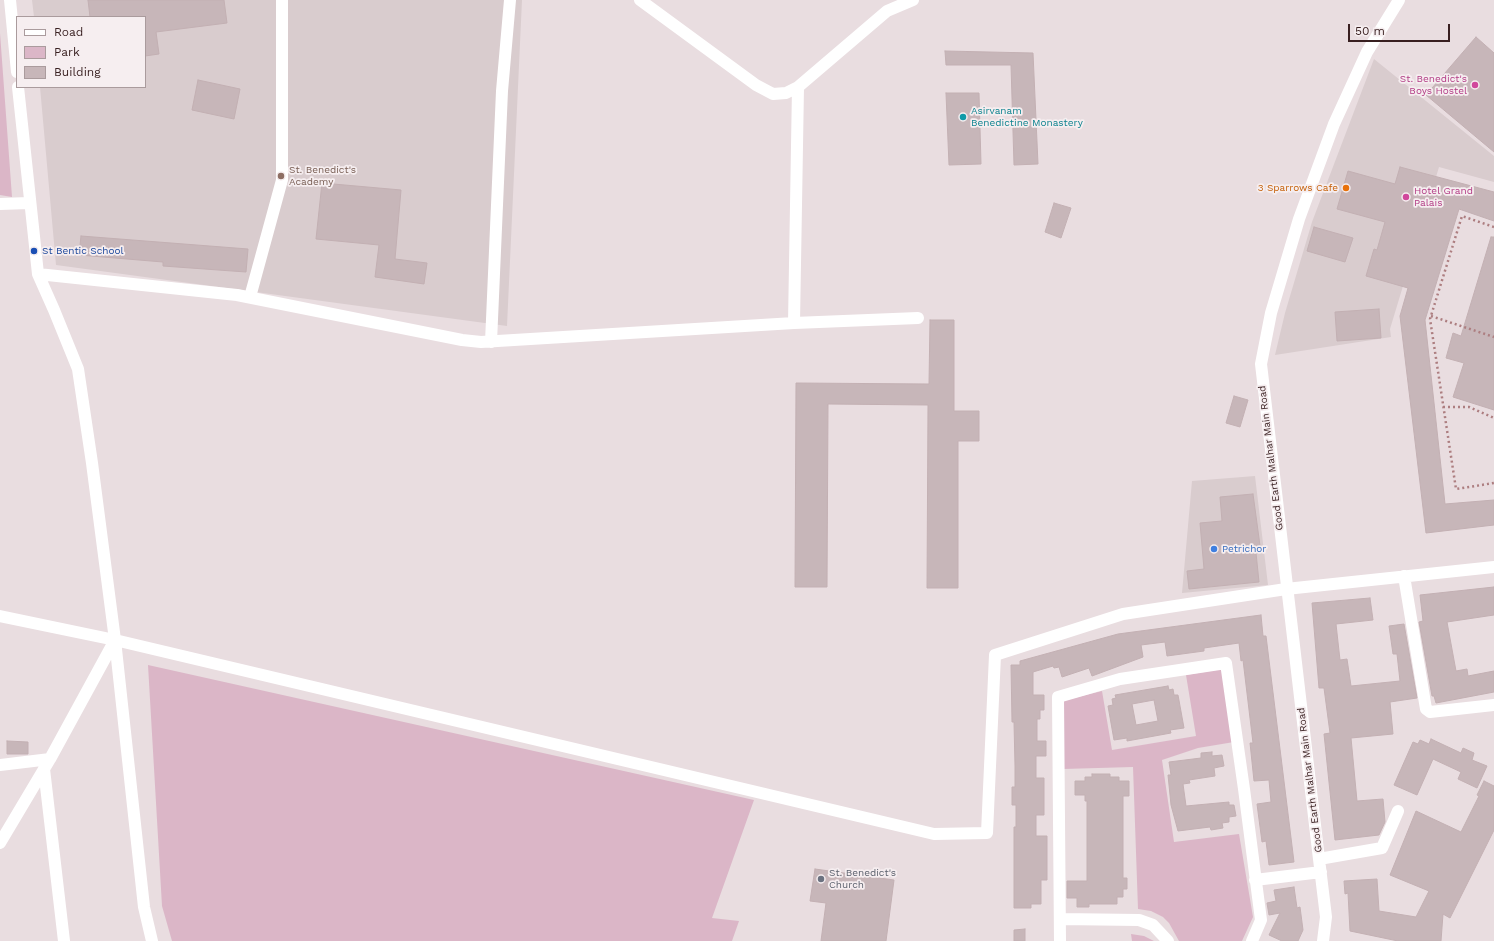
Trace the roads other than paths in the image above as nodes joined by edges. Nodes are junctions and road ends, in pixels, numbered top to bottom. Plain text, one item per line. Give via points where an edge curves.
1 (10, 0) edge
2 (282, 0) edge
3 (510, 0) edge
4 (640, 0) edge
5 (913, 0) edge
6 (1395, 1) edge
7 (16, 62) edge
8 (798, 87) junction
9 (18, 88) edge
10 (30, 203) junction
11 (0, 204) edge
12 (38, 274) junction
13 (250, 297) junction
14 (918, 318) dead end
15 (794, 323) junction
16 (491, 342) junction
17 (1494, 567) edge
18 (1404, 576) junction
19 (1286, 589) junction
20 (0, 616) edge
21 (115, 640) junction
22 (1494, 705) edge
23 (47, 764) junction
24 (0, 765) edge
25 (1398, 811) dead end
26 (0, 843) edge
27 (1319, 858) junction
28 (1321, 872) junction
29 (1255, 880) junction
30 (1060, 920) junction
31 (64, 941) edge
32 (152, 941) edge
33 (1060, 941) edge
34 (1168, 941) edge
35 (1252, 941) edge
36 (1323, 941) edge

1 - 7 street
2 - 13 street via 282,180
3 - 16 street via 502,91
4 - 8 street via 756,85 774,94 786,93
5 - 8 street via 887,11
6 - 19 street, Good Earth Malhar Main Road via 1367,52 1334,124 1297,226 1271,313 1261,364
8 - 15 street
9 - 10 street
10 - 11 street
10 - 12 street
12 - 13 street
12 - 21 street via 78,369
13 - 16 street via 462,340
14 - 15 street
15 - 16 street
17 - 18 street
18 - 19 street
18 - 22 street via 1426,709 1430,712
19 - 21 street via 1123,614 995,655 987,833 934,834
19 - 27 street, Good Earth Malhar Main Road
20 - 21 street
21 - 23 street
21 - 32 street via 144,907
23 - 24 street
23 - 26 street
23 - 31 street
25 - 27 street via 1382,848
27 - 28 street, Good Earth Malhar Main Road
28 - 29 street
28 - 36 street, Good Earth Malhar Main Road via 1326,918
29 - 30 street via 1226,663 1120,679 1058,696
29 - 35 street via 1261,920
30 - 33 street
30 - 34 street via 1139,920 1153,925

